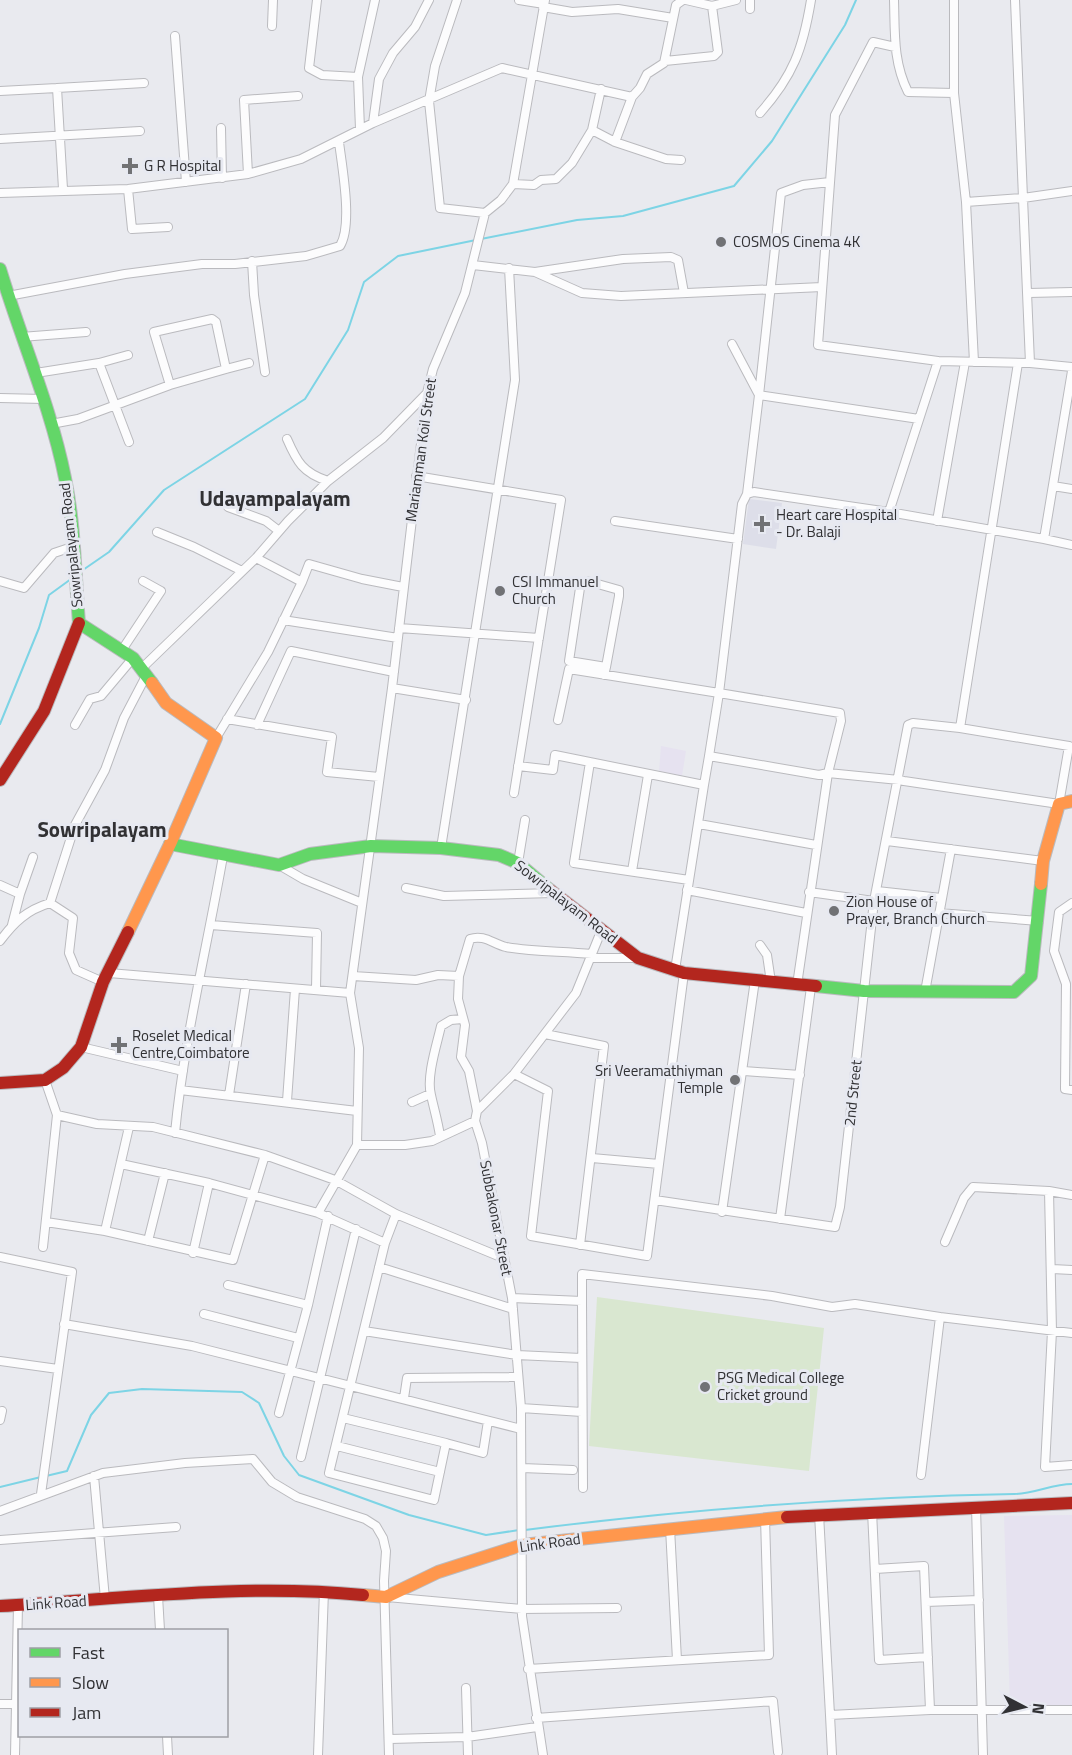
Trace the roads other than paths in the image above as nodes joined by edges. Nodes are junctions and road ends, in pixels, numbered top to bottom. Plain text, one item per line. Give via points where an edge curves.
1 (273, 0) edge
2 (317, 0) edge
3 (375, 0) edge
4 (429, 0) edge
5 (457, 0) edge
6 (519, 0) edge
7 (684, 0) edge
8 (736, 0) edge
9 (811, 0) edge
10 (894, 0) edge
11 (954, 0) edge
12 (1015, 0) edge
13 (544, 4) edge
14 (712, 6) junction
15 (673, 18) junction
16 (272, 26) dead end
17 (175, 36) dead end
18 (895, 47) junction
19 (665, 60) junction
20 (534, 74) junction
21 (358, 77) junction
22 (144, 83) dead end
23 (57, 88) junction
24 (601, 89) junction
25 (0, 91) edge
26 (954, 93) junction
27 (298, 96) dead end
28 (632, 97) junction
29 (429, 101) junction
30 (760, 113) dead end
31 (373, 123) junction
32 (220, 128) dead end
33 (360, 129) junction
34 (592, 130) junction
35 (140, 131) dead end
36 (60, 136) junction
37 (0, 139) edge
38 (339, 142) junction
39 (615, 142) junction
40 (681, 160) dead end
41 (248, 174) junction
42 (222, 178) junction
43 (186, 182) junction
44 (830, 182) junction
45 (513, 184) junction
46 (63, 189) junction
47 (128, 189) junction
48 (1072, 191) edge
49 (0, 192) edge
50 (1023, 198) junction
51 (966, 202) junction
52 (485, 213) junction
53 (168, 227) dead end
54 (252, 261) junction
55 (473, 265) junction
56 (509, 268) junction
57 (0, 269) edge
58 (535, 272) junction
59 (822, 287) junction
60 (771, 290) junction
61 (1072, 292) edge
62 (684, 293) junction
63 (1029, 294) junction
64 (8, 296) junction
65 (86, 332) dead end
66 (21, 337) junction
67 (732, 344) dead end
68 (128, 355) dead end
69 (938, 362) junction
70 (970, 362) junction
71 (99, 363) junction
72 (249, 363) dead end
73 (1018, 363) junction
74 (1030, 363) junction
75 (226, 369) junction
76 (1072, 369) edge
77 (265, 372) dead end
78 (36, 373) junction
79 (170, 385) junction
80 (427, 393) junction
81 (759, 395) junction
82 (0, 398) edge
83 (44, 399) junction
84 (114, 407) junction
85 (919, 419) junction
86 (51, 424) junction
87 (287, 439) dead end
88 (129, 442) dead end
89 (416, 476) junction
90 (328, 481) junction
91 (1053, 486) junction
92 (1072, 489) edge
93 (499, 490) junction
94 (747, 495) junction
95 (228, 507) dead end
96 (889, 512) junction
97 (615, 521) dead end
98 (937, 521) junction
99 (992, 530) junction
100 (279, 531) junction
101 (157, 532) dead end
102 (738, 539) junction
103 (1044, 539) junction
104 (1072, 545) edge
105 (72, 547) junction
106 (256, 558) junction
107 (242, 571) junction
108 (0, 581) edge
109 (143, 581) dead end
110 (302, 582) junction
111 (403, 586) junction
112 (283, 620) junction
113 (79, 623) junction
114 (399, 628) junction
115 (476, 633) junction
116 (398, 638) junction
117 (539, 638) junction
118 (128, 654) junction
119 (605, 671) junction
120 (144, 672) junction
121 (394, 672) junction
122 (392, 688) junction
123 (719, 693) junction
124 (466, 700) junction
125 (227, 719) junction
126 (558, 720) dead end
127 (75, 725) dead end
128 (257, 725) junction
129 (960, 728) junction
130 (216, 738) junction
131 (1070, 743) edge
132 (710, 756) junction
133 (590, 762) junction
134 (519, 765) junction
135 (828, 773) junction
136 (648, 775) junction
137 (379, 777) junction
138 (0, 780) edge
139 (899, 780) junction
140 (704, 785) junction
141 (514, 793) dead end
142 (1072, 801) edge
143 (1059, 804) junction
144 (525, 820) dead end
145 (699, 824) junction
146 (887, 840) junction
147 (170, 844) junction
148 (816, 845) junction
149 (371, 846) junction
150 (441, 848) junction
151 (951, 849) junction
152 (223, 856) junction
153 (33, 857) dead end
154 (1043, 861) junction
155 (518, 863) junction
156 (279, 865) junction
157 (632, 871) junction
158 (689, 880) junction
159 (0, 885) edge
160 (406, 888) dead end
161 (687, 890) junction
162 (878, 891) junction
163 (809, 892) junction
164 (553, 893) junction
165 (20, 894) junction
166 (941, 898) junction
167 (874, 901) junction
168 (50, 903) junction
169 (362, 903) junction
170 (1072, 903) edge
171 (806, 913) junction
172 (939, 913) junction
173 (1039, 921) junction
174 (12, 925) junction
175 (211, 925) junction
176 (602, 929) junction
177 (0, 941) edge
178 (760, 945) dead end
179 (591, 956) junction
180 (638, 958) junction
181 (680, 972) junction
182 (353, 976) junction
183 (459, 976) junction
184 (106, 978) junction
185 (755, 980) junction
186 (198, 981) junction
187 (771, 982) junction
188 (246, 984) junction
189 (797, 985) junction
190 (811, 987) junction
191 (295, 988) junction
192 (316, 989) junction
193 (864, 991) junction
194 (925, 992) junction
195 (350, 993) junction
196 (462, 1019) junction
197 (545, 1034) junction
198 (81, 1047) junction
199 (183, 1071) junction
200 (744, 1071) junction
201 (514, 1074) junction
202 (800, 1075) junction
203 (45, 1080) junction
204 (0, 1083) edge
205 (1072, 1089) edge
206 (180, 1090) junction
207 (430, 1094) junction
208 (230, 1095) junction
209 (287, 1101) junction
210 (412, 1102) dead end
211 (357, 1111) junction
212 (477, 1111) junction
213 (57, 1115) junction
214 (475, 1121) junction
215 (129, 1127) junction
216 (175, 1132) junction
217 (440, 1136) junction
218 (357, 1145) junction
219 (265, 1155) junction
220 (592, 1158) junction
221 (121, 1164) junction
222 (659, 1164) junction
223 (165, 1173) junction
224 (335, 1180) junction
225 (209, 1183) junction
226 (1049, 1191) junction
227 (253, 1194) junction
228 (1072, 1195) edge
229 (655, 1200) junction
230 (722, 1212) junction
231 (318, 1213) junction
232 (396, 1214) junction
233 (328, 1216) junction
234 (780, 1219) junction
235 (46, 1222) junction
236 (356, 1230) junction
237 (105, 1231) junction
238 (148, 1241) junction
239 (945, 1242) dead end
240 (385, 1243) junction
241 (580, 1245) junction
242 (43, 1247) dead end
243 (193, 1252) junction
244 (0, 1257) edge
245 (503, 1258) junction
246 (379, 1267) junction
247 (1052, 1269) junction
248 (1072, 1270) edge
249 (228, 1285) dead end
250 (512, 1298) junction
251 (582, 1301) junction
252 (308, 1305) junction
253 (513, 1309) junction
254 (204, 1314) dead end
255 (940, 1317) junction
256 (64, 1324) junction
257 (364, 1331) junction
258 (1052, 1331) junction
259 (1072, 1333) edge
260 (298, 1338) junction
261 (517, 1355) junction
262 (580, 1358) junction
263 (0, 1361) edge
264 (58, 1369) junction
265 (289, 1371) junction
266 (518, 1377) junction
267 (320, 1378) junction
268 (351, 1387) junction
269 (404, 1398) junction
270 (521, 1408) junction
271 (582, 1412) junction
272 (279, 1413) dead end
273 (343, 1418) junction
274 (488, 1421) junction
275 (521, 1429) junction
276 (446, 1443) junction
277 (337, 1446) junction
278 (300, 1457) dead end
279 (1072, 1465) edge
280 (522, 1468) junction
281 (573, 1470) dead end
282 (440, 1472) junction
283 (921, 1475) dead end
284 (94, 1476) junction
285 (583, 1488) dead end
286 (41, 1494) junction
287 (1072, 1503) edge
288 (976, 1507) junction
289 (0, 1511) edge
290 (872, 1511) junction
291 (819, 1514) junction
292 (765, 1518) junction
293 (176, 1527) dead end
294 (670, 1528) junction
295 (99, 1532) junction
296 (0, 1540) edge
297 (522, 1541) junction
298 (875, 1569) junction
299 (324, 1591) junction
300 (158, 1596) junction
301 (386, 1597) junction
302 (105, 1599) junction
303 (979, 1600) junction
304 (926, 1602) junction
305 (18, 1605) junction
306 (0, 1606) edge
307 (617, 1608) dead end
308 (522, 1609) junction
309 (160, 1629) edge
310 (928, 1657) junction
311 (677, 1660) junction
312 (528, 1669) junction
313 (466, 1688) dead end
314 (0, 1704) edge
315 (16, 1704) junction
316 (930, 1710) junction
317 (981, 1710) junction
318 (1072, 1710) edge
319 (830, 1715) junction
320 (536, 1722) junction
321 (167, 1737) edge
322 (467, 1737) junction
323 (390, 1739) junction
324 (778, 1752) dead end
325 (15, 1755) edge
326 (168, 1755) edge
327 (318, 1755) edge
328 (389, 1755) edge
329 (468, 1755) edge
330 (543, 1755) edge
331 (832, 1755) edge
332 (983, 1755) edge

1 - 16 street
2 - 21 street via 309,68 322,75
3 - 21 street
4 - 31 street via 379,79
5 - 29 street via 435,66
6 - 13 street
7 - 14 street
7 - 15 street via 676,5
8 - 14 street
9 - 30 street via 802,48 792,72
10 - 18 street
11 - 26 street
12 - 50 street
13 - 15 street via 572,12 618,9
13 - 20 street
14 - 19 street via 718,52 714,56
15 - 19 street
17 - 43 street
18 - 26 street via 899,73 908,92
18 - 44 street via 873,42 835,115
19 - 28 street via 647,74
20 - 24 street
20 - 29 street via 502,68
20 - 45 street
21 - 33 street
22 - 23 street
23 - 25 street
23 - 36 street
24 - 28 street
24 - 34 street
26 - 51 street
27 - 41 street via 244,100
28 - 39 street
29 - 31 street
29 - 52 street via 440,208
31 - 33 street
32 - 42 street
33 - 38 street
34 - 39 street
34 - 45 street via 572,163 556,180
35 - 36 street
36 - 37 street
36 - 46 street
38 - 41 street via 301,159
38 - 54 street via 344,241 340,246 306,255
39 - 40 street
41 - 42 street
42 - 43 street
43 - 47 street
44 - 59 street
44 - 60 street via 781,193
45 - 52 street
46 - 47 street
46 - 49 street
47 - 53 street via 132,229
48 - 50 street
50 - 51 street
50 - 63 street
51 - 70 street
52 - 55 street, Mariamman Koil Street
54 - 64 street via 125,274
54 - 77 street
55 - 56 street
55 - 80 street, Mariamman Koil Street
56 - 58 street
56 - 93 street via 515,380
57 - 64 street, Sowripalayam Road
58 - 62 street via 582,293
58 - 62 street via 623,259 672,257 678,260
59 - 60 street
59 - 69 street via 818,345
60 - 62 street
60 - 81 street
61 - 63 street
63 - 74 street
64 - 66 street, Sowripalayam Road
65 - 66 street
66 - 78 street, Sowripalayam Road
67 - 81 street
68 - 71 street
69 - 70 street
69 - 85 street
70 - 73 street
70 - 98 street
71 - 78 street
71 - 84 street
72 - 75 street
73 - 74 street
73 - 99 street
74 - 76 street
75 - 79 street
75 - 79 street via 219,329 212,319 154,332
76 - 91 street
78 - 83 street, Sowripalayam Road
79 - 84 street
80 - 89 street, Mariamman Koil Street
80 - 90 street via 383,438
81 - 85 street
81 - 94 street
82 - 83 street
83 - 86 street, Sowripalayam Road
84 - 86 street
84 - 88 street
85 - 96 street
86 - 105 street, Sowripalayam Road via 65,478
87 - 90 street via 298,465 311,476
89 - 93 street
89 - 111 street, Mariamman Koil Street
90 - 100 street
91 - 92 street
91 - 103 street
93 - 115 street
93 - 117 street via 561,500
94 - 96 street via 754,492
94 - 102 street via 742,504
95 - 100 street via 266,521
96 - 98 street
97 - 102 street
98 - 99 street
99 - 103 street
99 - 129 street
100 - 106 street
101 - 107 street
102 - 123 street
103 - 104 street
105 - 108 street via 54,553 24,588
105 - 113 street, Sowripalayam Road
106 - 107 street
106 - 110 street
107 - 120 street
109 - 118 street via 161,591
110 - 111 street via 309,564
110 - 112 street
111 - 114 street, Mariamman Koil Street
112 - 116 street
112 - 125 street
113 - 118 street, Sowripalayam Road
113 - 138 street via 44,711
114 - 115 street
114 - 116 street, Mariamman Koil Street
115 - 117 street
115 - 124 street
116 - 121 street, Mariamman Koil Street
117 - 134 street
118 - 120 street, Sowripalayam Road
118 - 127 street via 101,696 90,699
119 - 119 street via 619,590 587,581 580,588 569,661
119 - 123 street
119 - 126 street via 568,669
120 - 130 street, Sowripalayam Road via 166,703
120 - 168 street via 105,770 75,825
121 - 122 street, Mariamman Koil Street
121 - 128 street via 291,651
122 - 124 street
122 - 137 street, Mariamman Koil Street
123 - 132 street
123 - 135 street via 840,713
124 - 150 street
125 - 128 street
125 - 130 street
128 - 137 street via 332,737 327,772
129 - 131 street
129 - 139 street, 2nd Street via 908,725
130 - 147 street
131 - 143 street
132 - 135 street via 819,775
132 - 140 street
133 - 134 street via 555,755 553,770
133 - 136 street
133 - 157 street via 574,862
134 - 141 street
135 - 139 street
135 - 148 street
136 - 140 street
136 - 157 street
137 - 149 street, Mariamman Koil Street
139 - 143 street
139 - 146 street, 2nd Street
140 - 145 street
142 - 143 street
143 - 154 street, Sowripalayam Road
144 - 155 street
145 - 148 street
145 - 158 street
146 - 151 street
146 - 162 street, 2nd Street
147 - 152 street, Sowripalayam Road
147 - 184 street
148 - 163 street
149 - 150 street, Sowripalayam Road
149 - 156 street, Sowripalayam Road via 310,854
149 - 169 street, Mariamman Koil Street
150 - 155 street, Sowripalayam Road via 499,855
151 - 154 street
151 - 166 street
152 - 156 street, Sowripalayam Road
152 - 175 street
153 - 165 street
154 - 173 street, Sowripalayam Road
155 - 164 street, Sowripalayam Road
156 - 169 street
157 - 158 street
158 - 161 street
159 - 165 street
160 - 164 street via 444,897
161 - 171 street
161 - 181 street
162 - 166 street
162 - 167 street, 2nd Street
163 - 167 street
163 - 171 street
164 - 176 street, Sowripalayam Road
165 - 174 street
166 - 172 street
167 - 193 street, 2nd Street
168 - 174 street via 31,909
168 - 184 street via 73,918 69,953 76,970
169 - 182 street, Mariamman Koil Street
170 - 205 street via 1059,912 1054,951 1066,984 1065,1089
171 - 189 street
172 - 173 street
172 - 194 street
173 - 194 street, Sowripalayam Road via 1031,976 1014,992
174 - 177 street
175 - 186 street
175 - 192 street via 317,933
176 - 179 street
176 - 180 street, Sowripalayam Road
178 - 187 street via 767,955
179 - 180 street
179 - 183 street via 522,950 474,937 470,939
179 - 197 street via 576,993
180 - 181 street, Sowripalayam Road
181 - 185 street, Sowripalayam Road
181 - 222 street
182 - 183 street via 416,980
182 - 195 street, Mariamman Koil Street
183 - 196 street
184 - 186 street
184 - 198 street
185 - 187 street, Sowripalayam Road
185 - 200 street
186 - 188 street
186 - 199 street
187 - 189 street, Sowripalayam Road
188 - 191 street
188 - 208 street
189 - 190 street, Sowripalayam Road
190 - 193 street, Sowripalayam Road
190 - 202 street
191 - 192 street
191 - 209 street
192 - 195 street
193 - 194 street, Sowripalayam Road
193 - 234 street, 2nd Street via 835,1227
195 - 211 street, Mariamman Koil Street via 359,1048
196 - 207 street via 441,1026
196 - 212 street via 465,1025 461,1057 469,1071
197 - 201 street
197 - 220 street via 604,1046
198 - 199 street
198 - 203 street via 63,1068
199 - 206 street
200 - 202 street
200 - 230 street
201 - 212 street
201 - 241 street via 548,1091 531,1236
202 - 234 street
203 - 204 street
203 - 213 street
206 - 208 street
206 - 216 street
207 - 210 street
207 - 217 street
208 - 209 street
209 - 211 street
211 - 218 street, Mariamman Koil Street
212 - 214 street, Subbakonar Street
213 - 215 street
213 - 235 street
214 - 217 street
214 - 245 street, Subbakonar Street
215 - 216 street
215 - 221 street
216 - 219 street
217 - 218 street via 405,1145
218 - 224 street
219 - 224 street
219 - 227 street
220 - 222 street
220 - 241 street
221 - 223 street
221 - 237 street
222 - 229 street
223 - 225 street
223 - 238 street
224 - 231 street
224 - 232 street
225 - 227 street
225 - 243 street
226 - 228 street
226 - 239 street via 974,1187 964,1198
226 - 247 street
227 - 231 street
227 - 243 street via 233,1260
229 - 230 street, 2nd Street
229 - 241 street via 647,1256
230 - 234 street, 2nd Street
231 - 233 street
232 - 240 street
232 - 245 street
233 - 236 street
233 - 252 street
235 - 237 street
235 - 242 street
236 - 240 street
236 - 267 street
237 - 238 street
238 - 243 street
240 - 246 street
244 - 256 street via 72,1272
245 - 250 street, Subbakonar Street
246 - 253 street
246 - 257 street
247 - 248 street
247 - 258 street
249 - 252 street
250 - 251 street
250 - 253 street, Subbakonar Street
251 - 255 street via 582,1274
251 - 262 street
252 - 260 street
253 - 261 street, Subbakonar Street
254 - 260 street
255 - 258 street
255 - 283 street
256 - 264 street
256 - 265 street via 192,1346
257 - 261 street
257 - 268 street
258 - 259 street
258 - 279 street via 1045,1467
260 - 265 street
261 - 262 street
261 - 266 street, Subbakonar Street
262 - 271 street
263 - 264 street
264 - 286 street
265 - 267 street
265 - 272 street
266 - 269 street via 406,1378
266 - 270 street, Subbakonar Street
267 - 268 street
267 - 278 street
268 - 269 street
268 - 273 street
269 - 274 street
270 - 271 street
270 - 275 street, Subbakonar Street
271 - 285 street
273 - 276 street
273 - 277 street
274 - 275 street
274 - 276 street via 483,1453
275 - 280 street, Subbakonar Street
276 - 282 street
277 - 282 street
277 - 282 street via 329,1473 425,1500 434,1500
280 - 281 street
280 - 297 street, Subbakonar Street
284 - 286 street
284 - 295 street
284 - 301 street via 185,1463 253,1460 272,1482 297,1497 376,1526 386,1551
286 - 289 street
287 - 288 street, Link Road
288 - 290 street, Link Road
288 - 303 street
290 - 291 street, Link Road
290 - 298 street
291 - 292 street, Link Road
291 - 319 street
292 - 294 street, Link Road
292 - 311 street via 769,1655
293 - 295 street
294 - 297 street, Link Road
294 - 311 street
295 - 296 street
295 - 302 street
297 - 301 street, Link Road via 438,1572
297 - 308 street, Subbakonar Street
298 - 304 street via 924,1566
298 - 310 street via 879,1660
299 - 300 street, Link Road
299 - 301 street, Link Road
299 - 327 street
300 - 302 street, Link Road
300 - 309 street
301 - 308 street
301 - 323 street
302 - 305 street, Link Road
303 - 304 street
303 - 317 street
304 - 310 street
305 - 306 street, Link Road
305 - 315 street
307 - 308 street
308 - 312 street, Subbakonar Street
310 - 316 street
311 - 312 street
312 - 320 street, Subbakonar Street
313 - 322 street
314 - 315 street
315 - 325 street
316 - 317 street
316 - 319 street
317 - 318 street
317 - 332 street
319 - 331 street
320 - 322 street
320 - 324 street via 773,1701
320 - 330 street, Subbakonar Street
321 - 326 street
322 - 323 street
322 - 329 street
323 - 328 street

